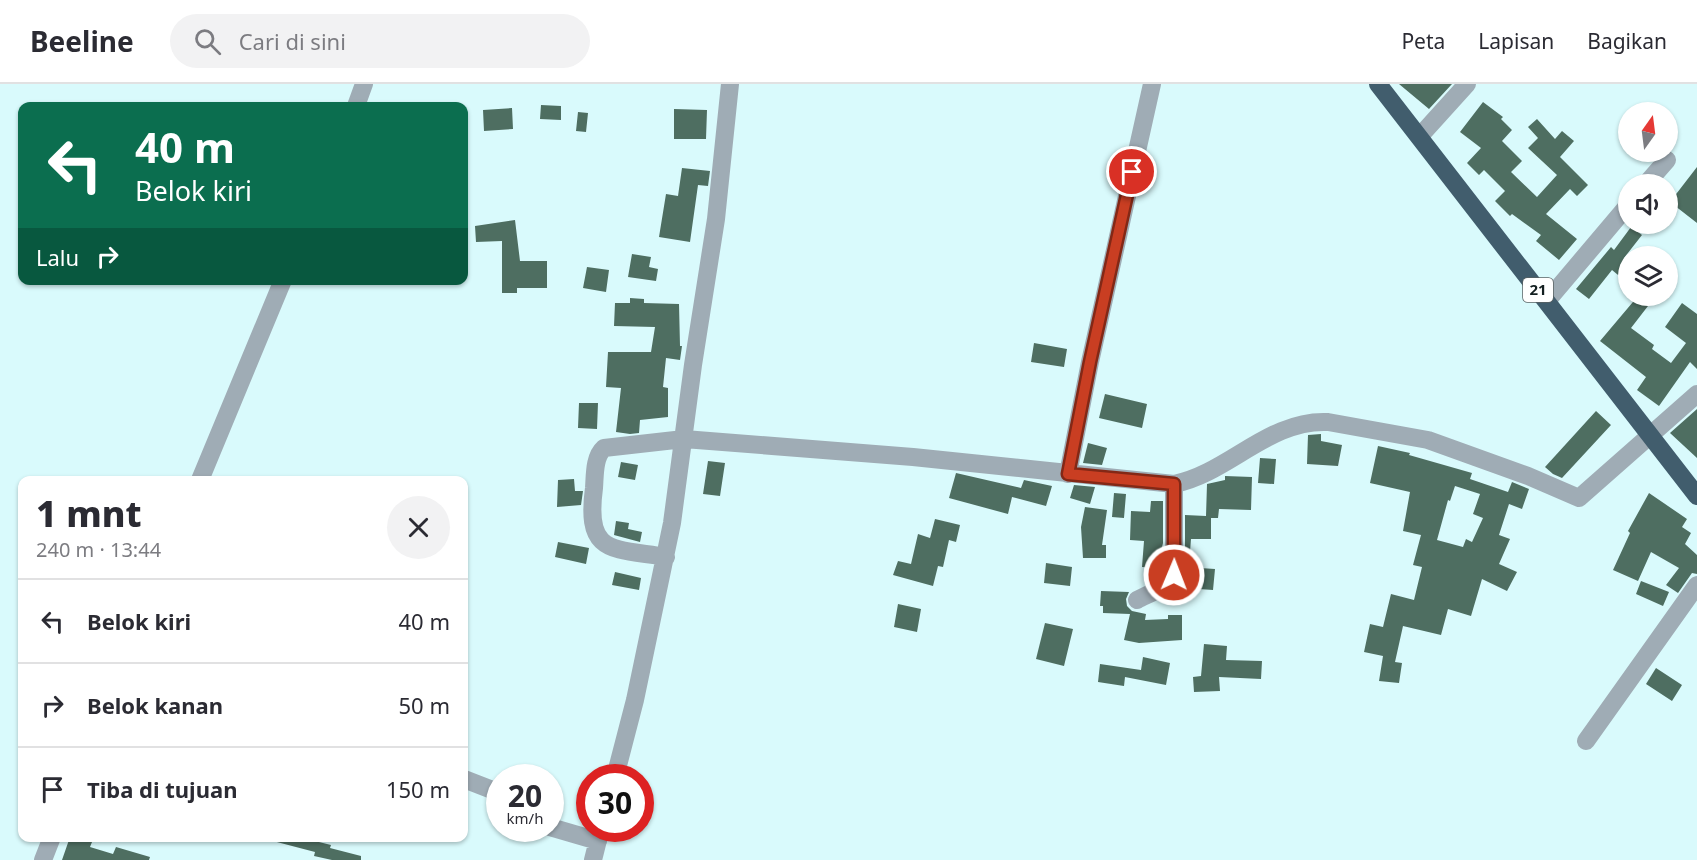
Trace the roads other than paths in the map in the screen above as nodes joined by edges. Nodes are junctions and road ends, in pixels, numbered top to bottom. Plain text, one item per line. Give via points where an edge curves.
1 (364, 84) edge
2 (730, 84) edge
3 (1152, 84) edge
4 (1378, 84) edge
5 (1467, 84) edge
6 (357, 102) edge
7 (1420, 136) junction
8 (1665, 162) edge
9 (1655, 174) edge
10 (1618, 217) edge
11 (282, 285) edge
12 (1547, 301) junction
13 (1697, 394) edge
14 (1650, 435) junction
15 (684, 439) junction
16 (1068, 474) junction
17 (202, 476) edge
18 (1174, 484) junction
19 (1697, 496) edge
20 (666, 557) junction
21 (1697, 585) edge
22 (1137, 600) dead end
23 (1586, 741) dead end
24 (618, 764) edge
25 (468, 781) edge
26 (486, 788) edge
27 (50, 842) edge
28 (598, 842) edge
29 (43, 860) edge
30 (593, 860) edge

1 - 6 street
2 - 15 street via 716,219
3 - 16 street
4 - 7 highway, 21
5 - 7 street
7 - 12 highway, 21
8 - 9 street
10 - 12 street
11 - 17 street
12 - 14 highway, 21
13 - 14 street
14 - 18 street via 1578,498 1428,440 1320,422 1292,427 1201,475
14 - 19 highway, 21
15 - 16 street
15 - 20 street
15 - 20 street via 604,448 591,504 593,530 603,544
16 - 18 street
18 - 22 street via 1174,575 1161,588
20 - 24 street
21 - 23 street
25 - 26 street
27 - 29 street
28 - 30 street

